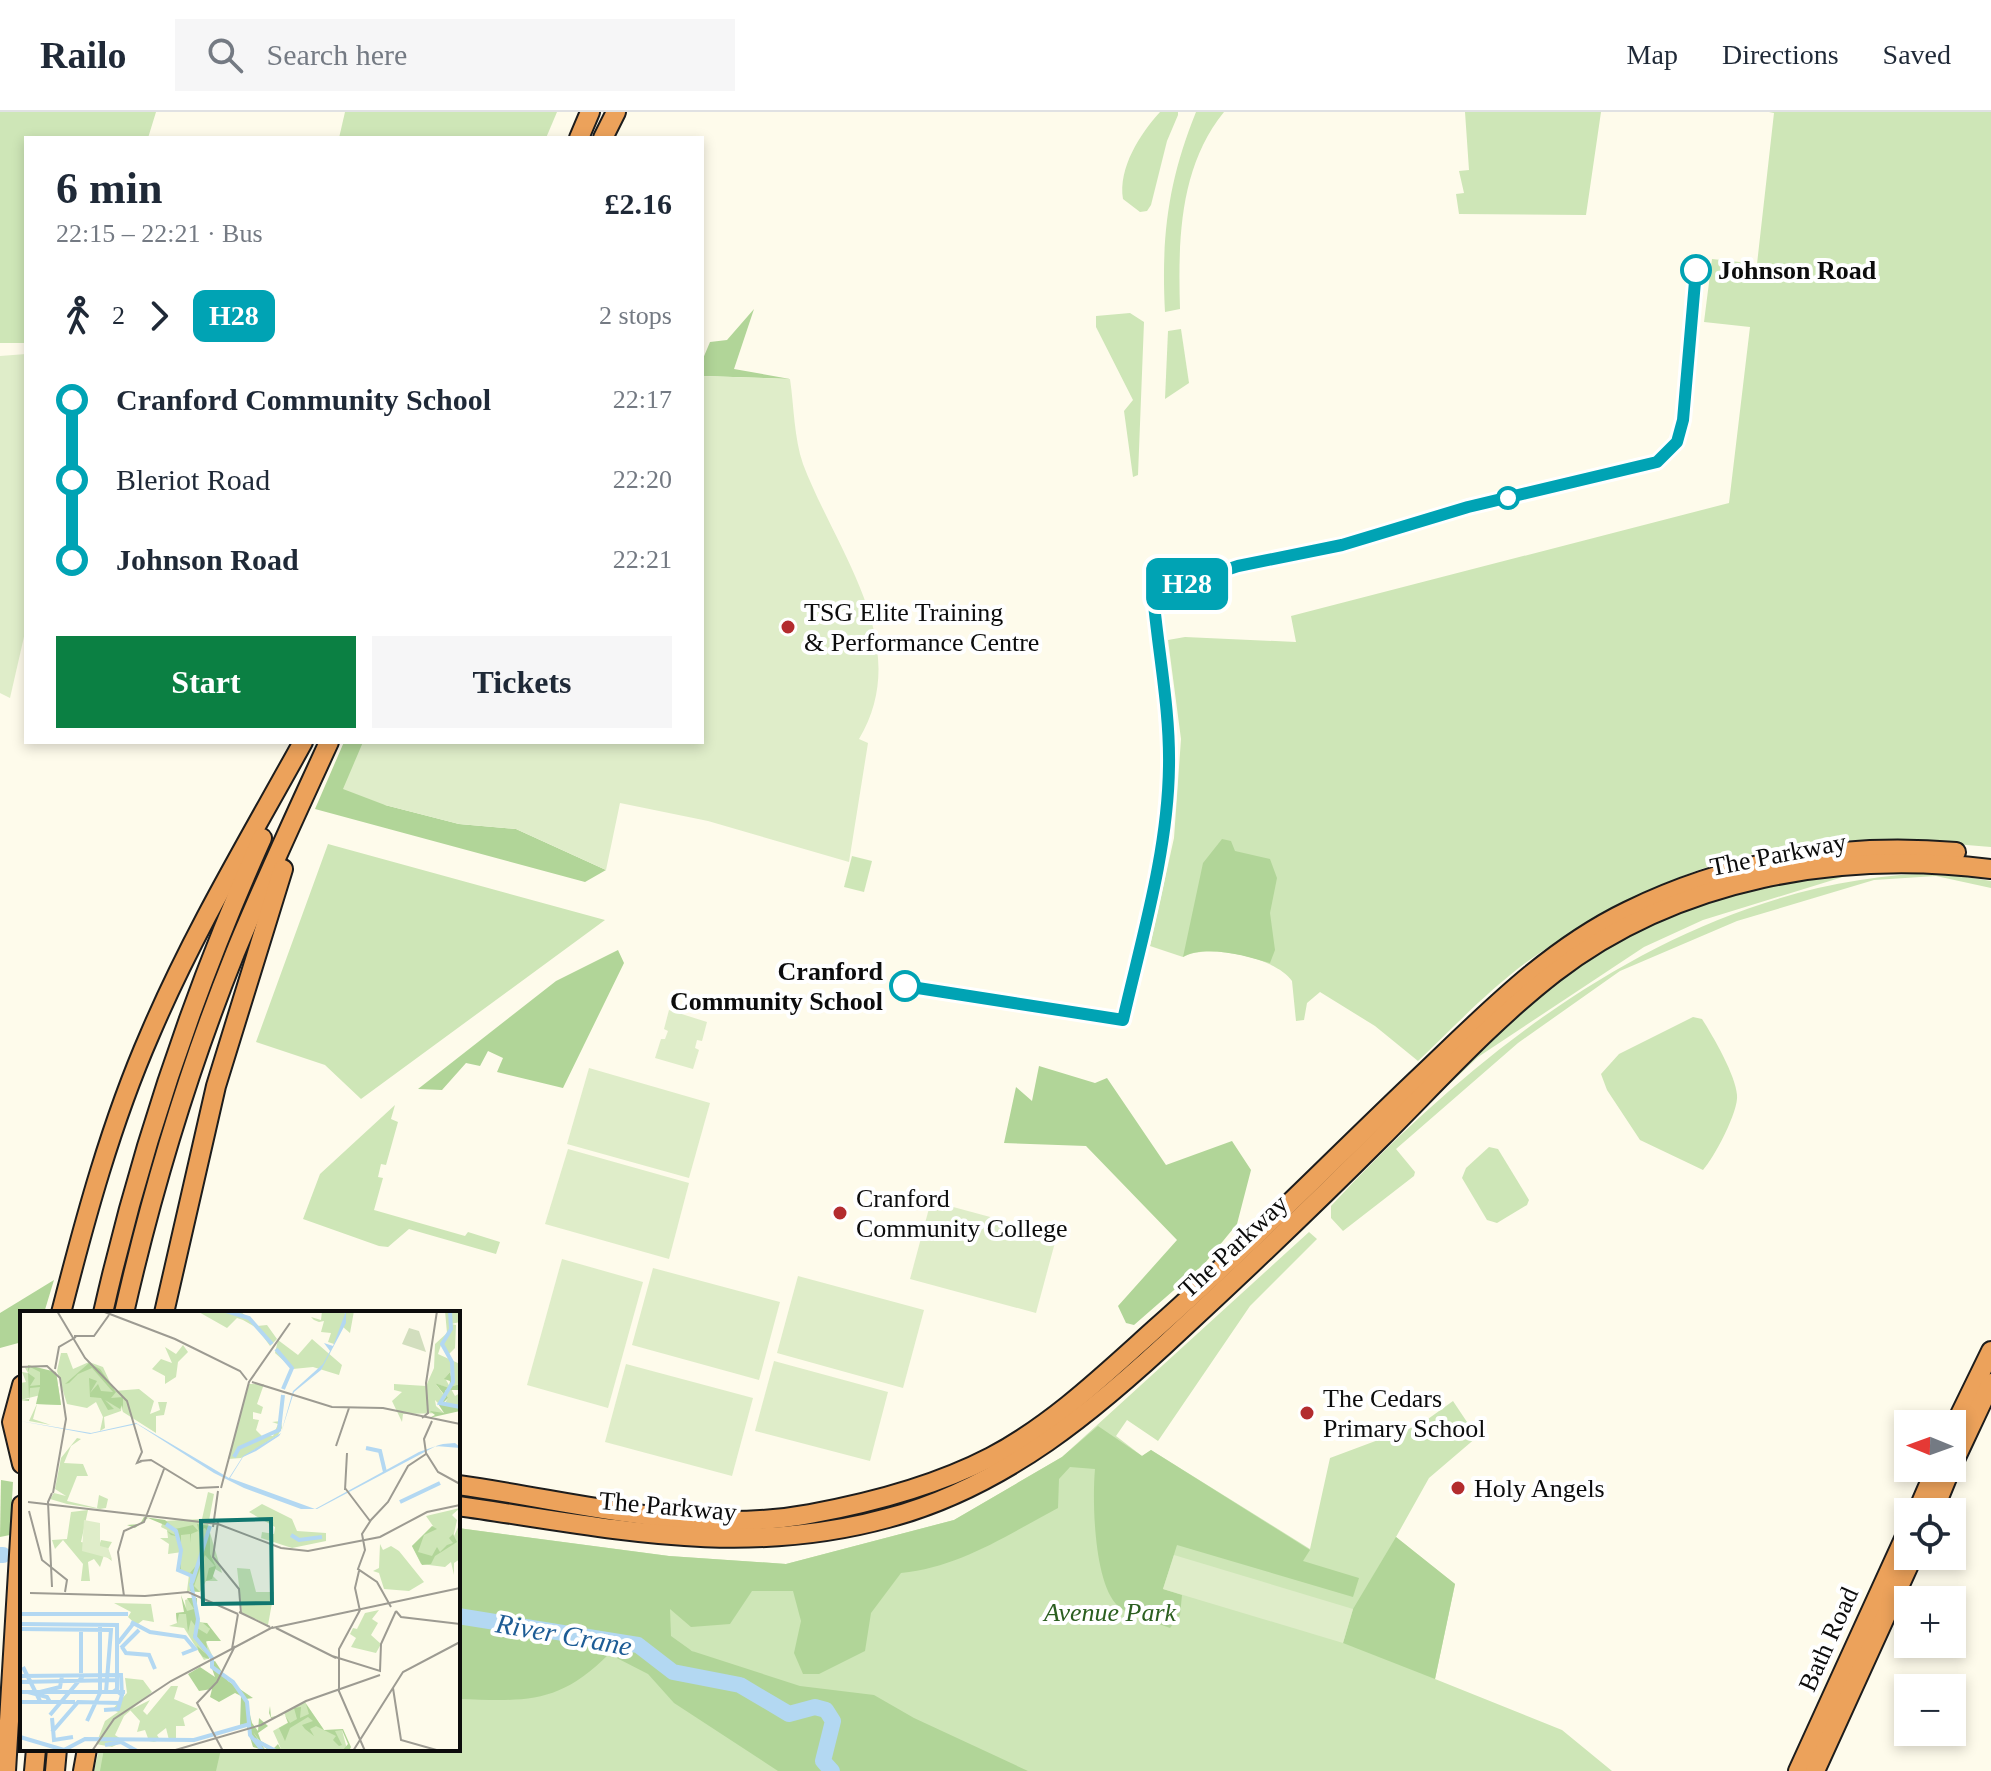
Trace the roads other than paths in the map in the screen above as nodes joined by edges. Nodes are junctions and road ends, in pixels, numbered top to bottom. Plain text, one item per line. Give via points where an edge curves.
1 (590, 112) edge
2 (615, 112) edge
3 (580, 136) edge
4 (604, 136) edge
5 (303, 744) edge
6 (303, 744) edge
7 (328, 744) edge
8 (328, 744) edge
9 (1991, 857) edge
10 (1991, 869) edge
11 (62, 1311) edge
12 (104, 1311) edge
13 (124, 1311) edge
14 (164, 1311) edge
15 (1991, 1351) edge
16 (1991, 1383) edge
17 (20, 1386) edge
18 (20, 1392) edge
19 (0, 1397) edge
20 (1962, 1410) edge
21 (0, 1436) edge
22 (1966, 1437) edge
23 (20, 1459) edge
24 (460, 1485) edge
25 (460, 1506) edge
26 (20, 1549) edge
27 (1894, 1564) edge
28 (1905, 1570) edge
29 (1846, 1681) junction
30 (36, 1751) edge
31 (57, 1751) edge
32 (87, 1751) edge
33 (6, 1771) edge
34 (34, 1771) edge
35 (55, 1771) edge
36 (83, 1771) edge
37 (1798, 1771) edge
38 (1815, 1771) edge

1 - 3 highway
2 - 4 highway
5 - 11 highway via 197,934 149,1036 117,1119
6 - 12 highway via 187,1023 137,1180
7 - 13 highway via 252,912 212,1016 153,1193
8 - 14 highway via 226,1050
9 - 24 highway, The Parkway via 1875,849 1788,858 1693,884 1590,932 1536,969 1492,1009 1130,1351 1039,1426 992,1457 866,1502 765,1521 724,1523 638,1514
10 - 25 highway, The Parkway via 1907,862 1809,869 1698,897 1610,936 1556,971 1503,1016 1309,1210 1098,1407 1014,1464 932,1502 840,1529 721,1541
15 - 20 highway
16 - 22 highway
17 - 19 highway
18 - 23 highway via 12,1422
21 - 23 highway
26 - 33 highway
27 - 29 highway, Bath Road
28 - 29 highway, Bath Road
29 - 37 highway, Bath Road
29 - 38 highway, Bath Road
30 - 34 highway
31 - 35 highway
32 - 36 highway

